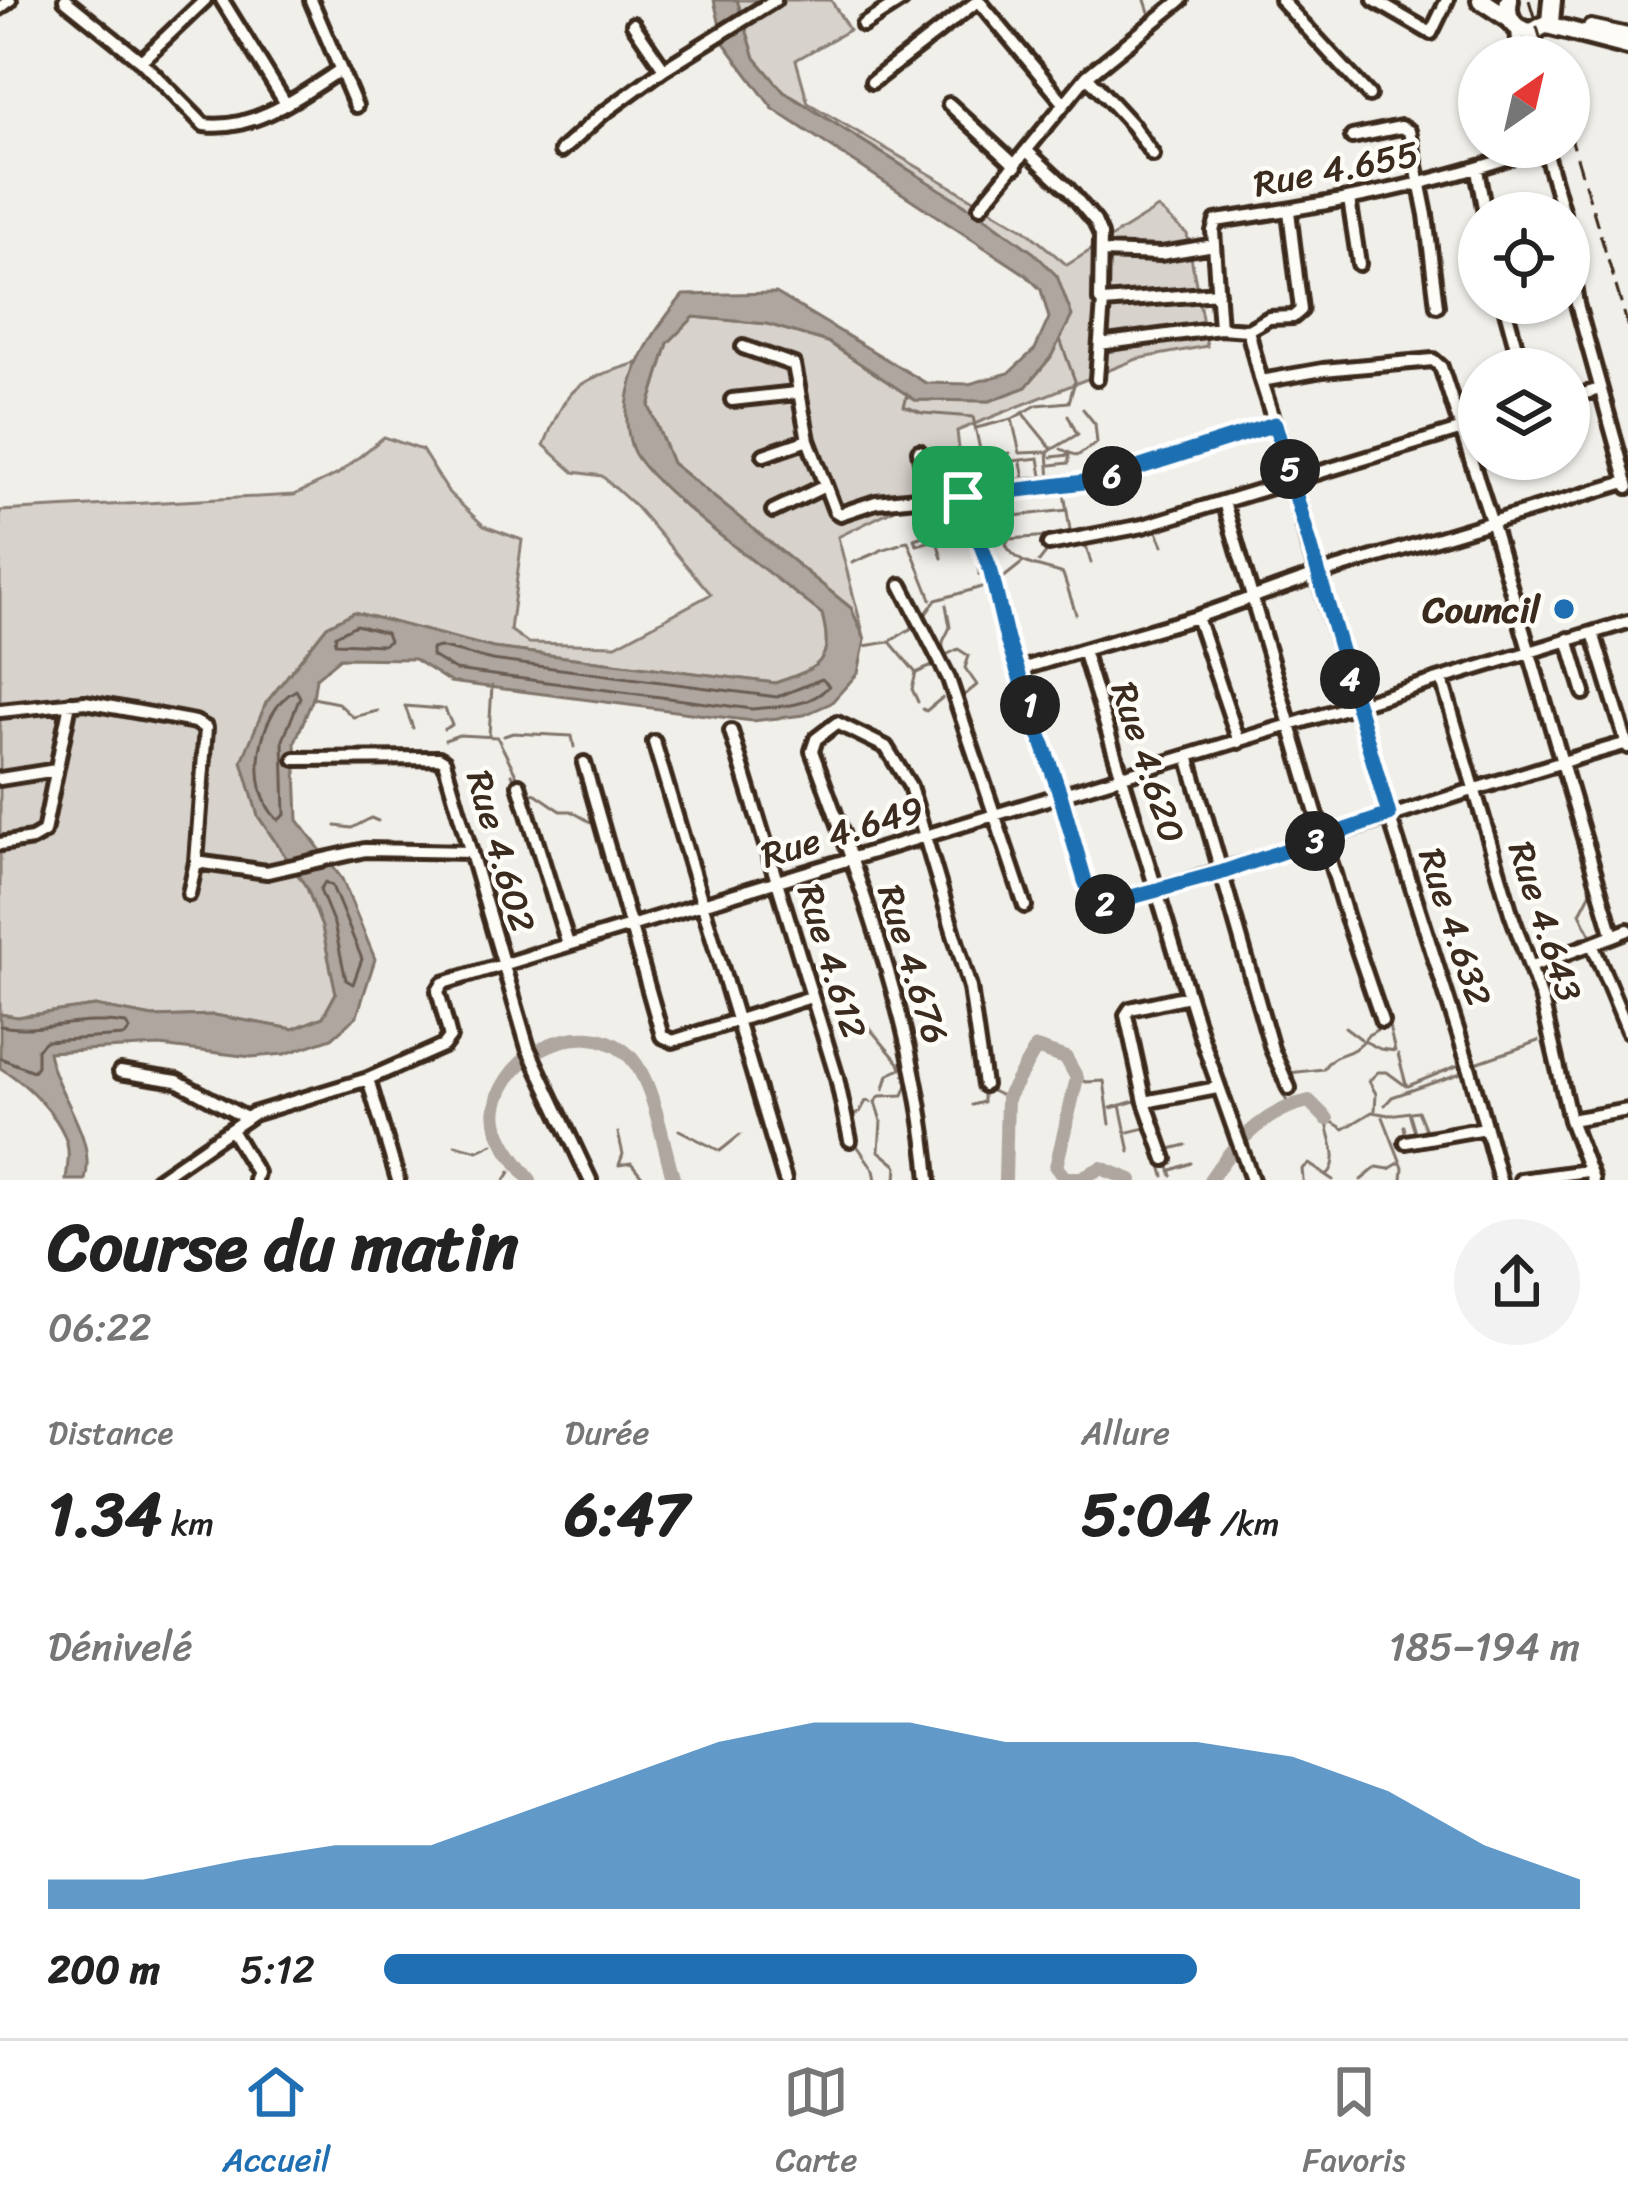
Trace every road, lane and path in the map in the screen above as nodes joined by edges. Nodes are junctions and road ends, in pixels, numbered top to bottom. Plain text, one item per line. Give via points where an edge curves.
1 (10, 0) edge
2 (65, 0) edge
3 (205, 0) edge
4 (222, 0) edge
5 (311, 0) edge
6 (775, 0) edge
7 (902, 0) edge
8 (978, 0) edge
9 (1181, 0) edge
10 (1281, 0) edge
11 (1374, 0) edge
12 (1447, 0) edge
13 (1481, 0) edge
14 (1553, 2) edge
15 (0, 8) edge
16 (1512, 16) edge
17 (633, 24) dead end
18 (863, 25) dead end
19 (1542, 28) junction
20 (1590, 31) junction
21 (1538, 36) edge
22 (1626, 45) edge
23 (141, 61) junction
24 (664, 69) junction
25 (340, 70) junction
26 (1087, 76) junction
27 (872, 82) dead end
28 (1369, 95) dead end
29 (286, 104) junction
30 (950, 104) dead end
31 (1064, 104) junction
32 (356, 106) dead end
33 (1352, 137) dead end
34 (561, 152) dead end
35 (1028, 152) junction
36 (1153, 155) dead end
37 (1016, 166) junction
38 (1483, 168) edge
39 (1477, 170) junction
40 (1420, 183) junction
41 (1481, 192) edge
42 (1349, 199) junction
43 (980, 207) dead end
44 (1289, 211) junction
45 (1214, 245) junction
46 (1101, 252) junction
47 (1359, 264) dead end
48 (1218, 292) junction
49 (1103, 302) junction
50 (1437, 306) dead end
51 (1582, 324) edge
52 (1220, 328) junction
53 (1248, 330) junction
54 (1100, 344) junction
55 (743, 347) dead end
56 (1097, 379) dead end
57 (1261, 381) junction
58 (1600, 389) junction
59 (1590, 392) edge
60 (796, 393) junction
61 (732, 400) dead end
62 (1458, 422) edge
63 (1275, 424) junction
64 (1458, 430) edge
65 (808, 440) junction
66 (919, 451) dead end
67 (764, 454) dead end
68 (1293, 480) junction
69 (1477, 480) edge
70 (1627, 485) edge
71 (825, 486) junction
72 (963, 497) junction
73 (929, 500) junction
74 (1223, 502) junction
75 (772, 512) dead end
76 (1492, 524) junction
77 (1049, 544) dead end
78 (1319, 574) junction
79 (901, 585) dead end
80 (1250, 600) junction
81 (1197, 617) junction
82 (1628, 622) edge
83 (1593, 632) junction
84 (1568, 639) junction
85 (1083, 650) junction
86 (1527, 650) junction
87 (1018, 670) junction
88 (1442, 680) junction
89 (1584, 693) dead end
90 (70, 703) junction
91 (1358, 707) junction
92 (0, 711) edge
93 (1291, 727) junction
94 (731, 730) dead end
95 (654, 742) dead end
96 (1239, 742) junction
97 (1628, 745) edge
98 (296, 759) dead end
99 (1189, 759) junction
100 (584, 763) dead end
101 (1561, 763) junction
102 (56, 770) junction
103 (1121, 776) junction
104 (0, 779) edge
105 (519, 785) dead end
106 (1474, 791) junction
107 (1060, 794) junction
108 (995, 814) junction
109 (1389, 815) junction
110 (1323, 838) junction
111 (925, 839) junction
112 (0, 844) edge
113 (471, 852) junction
114 (852, 859) junction
115 (196, 862) junction
116 (1220, 873) junction
117 (778, 881) junction
118 (1158, 890) junction
119 (188, 894) dead end
120 (704, 904) junction
121 (1025, 906) dead end
122 (631, 926) junction
123 (1628, 930) edge
124 (1613, 936) junction
125 (568, 944) junction
126 (1592, 944) junction
127 (503, 963) junction
128 (1530, 967) junction
129 (1188, 996) junction
130 (811, 997) junction
131 (740, 1021) junction
132 (1382, 1021) dead end
133 (1628, 1031) edge
134 (120, 1072) dead end
135 (368, 1079) junction
136 (984, 1085) dead end
137 (1217, 1088) junction
138 (1289, 1088) dead end
139 (1145, 1102) junction
140 (1628, 1110) edge
141 (246, 1118) junction
142 (1570, 1120) junction
143 (1485, 1128) junction
144 (231, 1130) junction
145 (850, 1140) dead end
146 (1406, 1142) dead end
147 (1165, 1159) dead end
148 (1590, 1175) edge
149 (157, 1180) edge
150 (255, 1180) edge
151 (398, 1180) edge
152 (590, 1180) edge
153 (785, 1180) edge
154 (929, 1180) edge
155 (1252, 1180) edge
156 (1500, 1180) edge
157 (1521, 1180) edge

1 - 15 street
2 - 23 street
3 - 23 street
4 - 29 street
5 - 25 street
6 - 24 street
7 - 18 street
8 - 27 street
8 - 31 street
9 - 26 street
10 - 28 street
11 - 12 street via 1430,33
13 - 16 highway
14 - 19 highway
14 - 20 highway
16 - 19 highway
17 - 24 street
19 - 20 highway
19 - 21 street
20 - 22 highway
23 - 29 street via 204,125
24 - 34 street
25 - 29 street
25 - 32 street
26 - 31 street
26 - 36 street
30 - 37 street
31 - 35 street
33 - 40 street via 1406,128
35 - 37 street
35 - 46 street via 1090,213
37 - 43 street
38 - 39 street, Rue 4.655
39 - 40 street, Rue 4.655
39 - 41 street
40 - 42 street, Rue 4.655
40 - 50 street
42 - 44 street, Rue 4.655
42 - 47 street
44 - 45 street, Rue 4.655 via 1216,221
44 - 53 street via 1299,315
45 - 46 street
45 - 48 street
46 - 49 street
48 - 49 street
48 - 52 street
49 - 54 street
51 - 58 street
52 - 53 street
52 - 54 street
53 - 57 street, Rue 4.632
54 - 56 street
55 - 60 street via 792,362
57 - 62 street via 1433,360
57 - 63 street, Rue 4.632
58 - 59 street
58 - 70 street
60 - 61 street
60 - 65 street
63 - 68 street, Rue 4.632
63 - 72 street via 1100,480
64 - 68 street
65 - 67 street
65 - 71 street
66 - 73 street
68 - 74 street
68 - 78 street, Rue 4.632
69 - 76 street
70 - 76 street, Rue 4.620
71 - 73 street via 840,514 876,502
71 - 75 street
72 - 73 street
72 - 87 street
74 - 77 street
74 - 80 street
76 - 78 street, Rue 4.620
76 - 86 street
78 - 80 street, Rue 4.620
78 - 91 street, Rue 4.632
79 - 108 street via 949,679
80 - 81 street, Rue 4.620
80 - 93 street
81 - 85 street, Rue 4.620
81 - 96 street
82 - 83 street, Rue 4.649
83 - 84 street, Rue 4.649
83 - 97 street
84 - 86 street, Rue 4.649
84 - 89 street
85 - 87 street
85 - 103 street, Rue 4.620
86 - 88 street, Rue 4.649
86 - 101 street
87 - 107 street
88 - 91 street, Rue 4.649
88 - 106 street, Rue 4.643
90 - 92 street
90 - 102 street
90 - 115 street via 206,728
91 - 93 street, Rue 4.649
91 - 109 street, Rue 4.632
93 - 96 street, Rue 4.649
93 - 110 street
94 - 117 street, Rue 4.612
95 - 120 street
96 - 99 street, Rue 4.649
97 - 101 street
98 - 113 street, Rue 4.602 via 442,758
99 - 103 street, Rue 4.649
99 - 116 street
100 - 122 street
101 - 106 street
101 - 124 street
102 - 104 street
102 - 112 street via 44,832
103 - 107 street, Rue 4.649
103 - 118 street, Rue 4.620
105 - 125 street
106 - 109 street
106 - 128 street, Rue 4.643
107 - 108 street, Rue 4.649
107 - 118 street via 1093,899 1102,905
108 - 111 street, Rue 4.649
108 - 121 street
109 - 110 street
109 - 143 street, Rue 4.632
110 - 116 street
110 - 132 street
111 - 114 street, Rue 4.649
111 - 114 street, Rue 4.676 via 891,754 837,723 812,751
111 - 136 street via 970,988
113 - 115 street via 364,850 268,872
113 - 127 street, Rue 4.602
114 - 117 street, Rue 4.649
114 - 154 street, Rue 4.676 via 908,1042
115 - 119 street
116 - 118 street
116 - 138 street
117 - 120 street, Rue 4.649
117 - 130 street, Rue 4.612
118 - 129 street, Rue 4.620
120 - 122 street, Rue 4.649
120 - 131 street
122 - 125 street, Rue 4.649
122 - 131 street via 662,1036 673,1041
123 - 124 street
124 - 126 street
125 - 127 street, Rue 4.649
126 - 128 street
126 - 133 street
127 - 135 street, Rue 4.649 via 440,986 450,1032 443,1046
127 - 152 street, Rue 4.602 via 528,1048
128 - 142 street, Rue 4.643
129 - 137 street, Rue 4.620
129 - 139 street via 1127,1012
130 - 131 street
130 - 145 street, Rue 4.612
131 - 153 street
134 - 141 street via 178,1081
135 - 141 street, Rue 4.649
135 - 151 street
137 - 139 street
137 - 155 street, Rue 4.620
139 - 147 street
140 - 142 street
141 - 144 street, Rue 4.649
142 - 148 street, Rue 4.643
143 - 146 street
143 - 156 street, Rue 4.632
144 - 149 street, Rue 4.649
144 - 150 street
148 - 157 street

